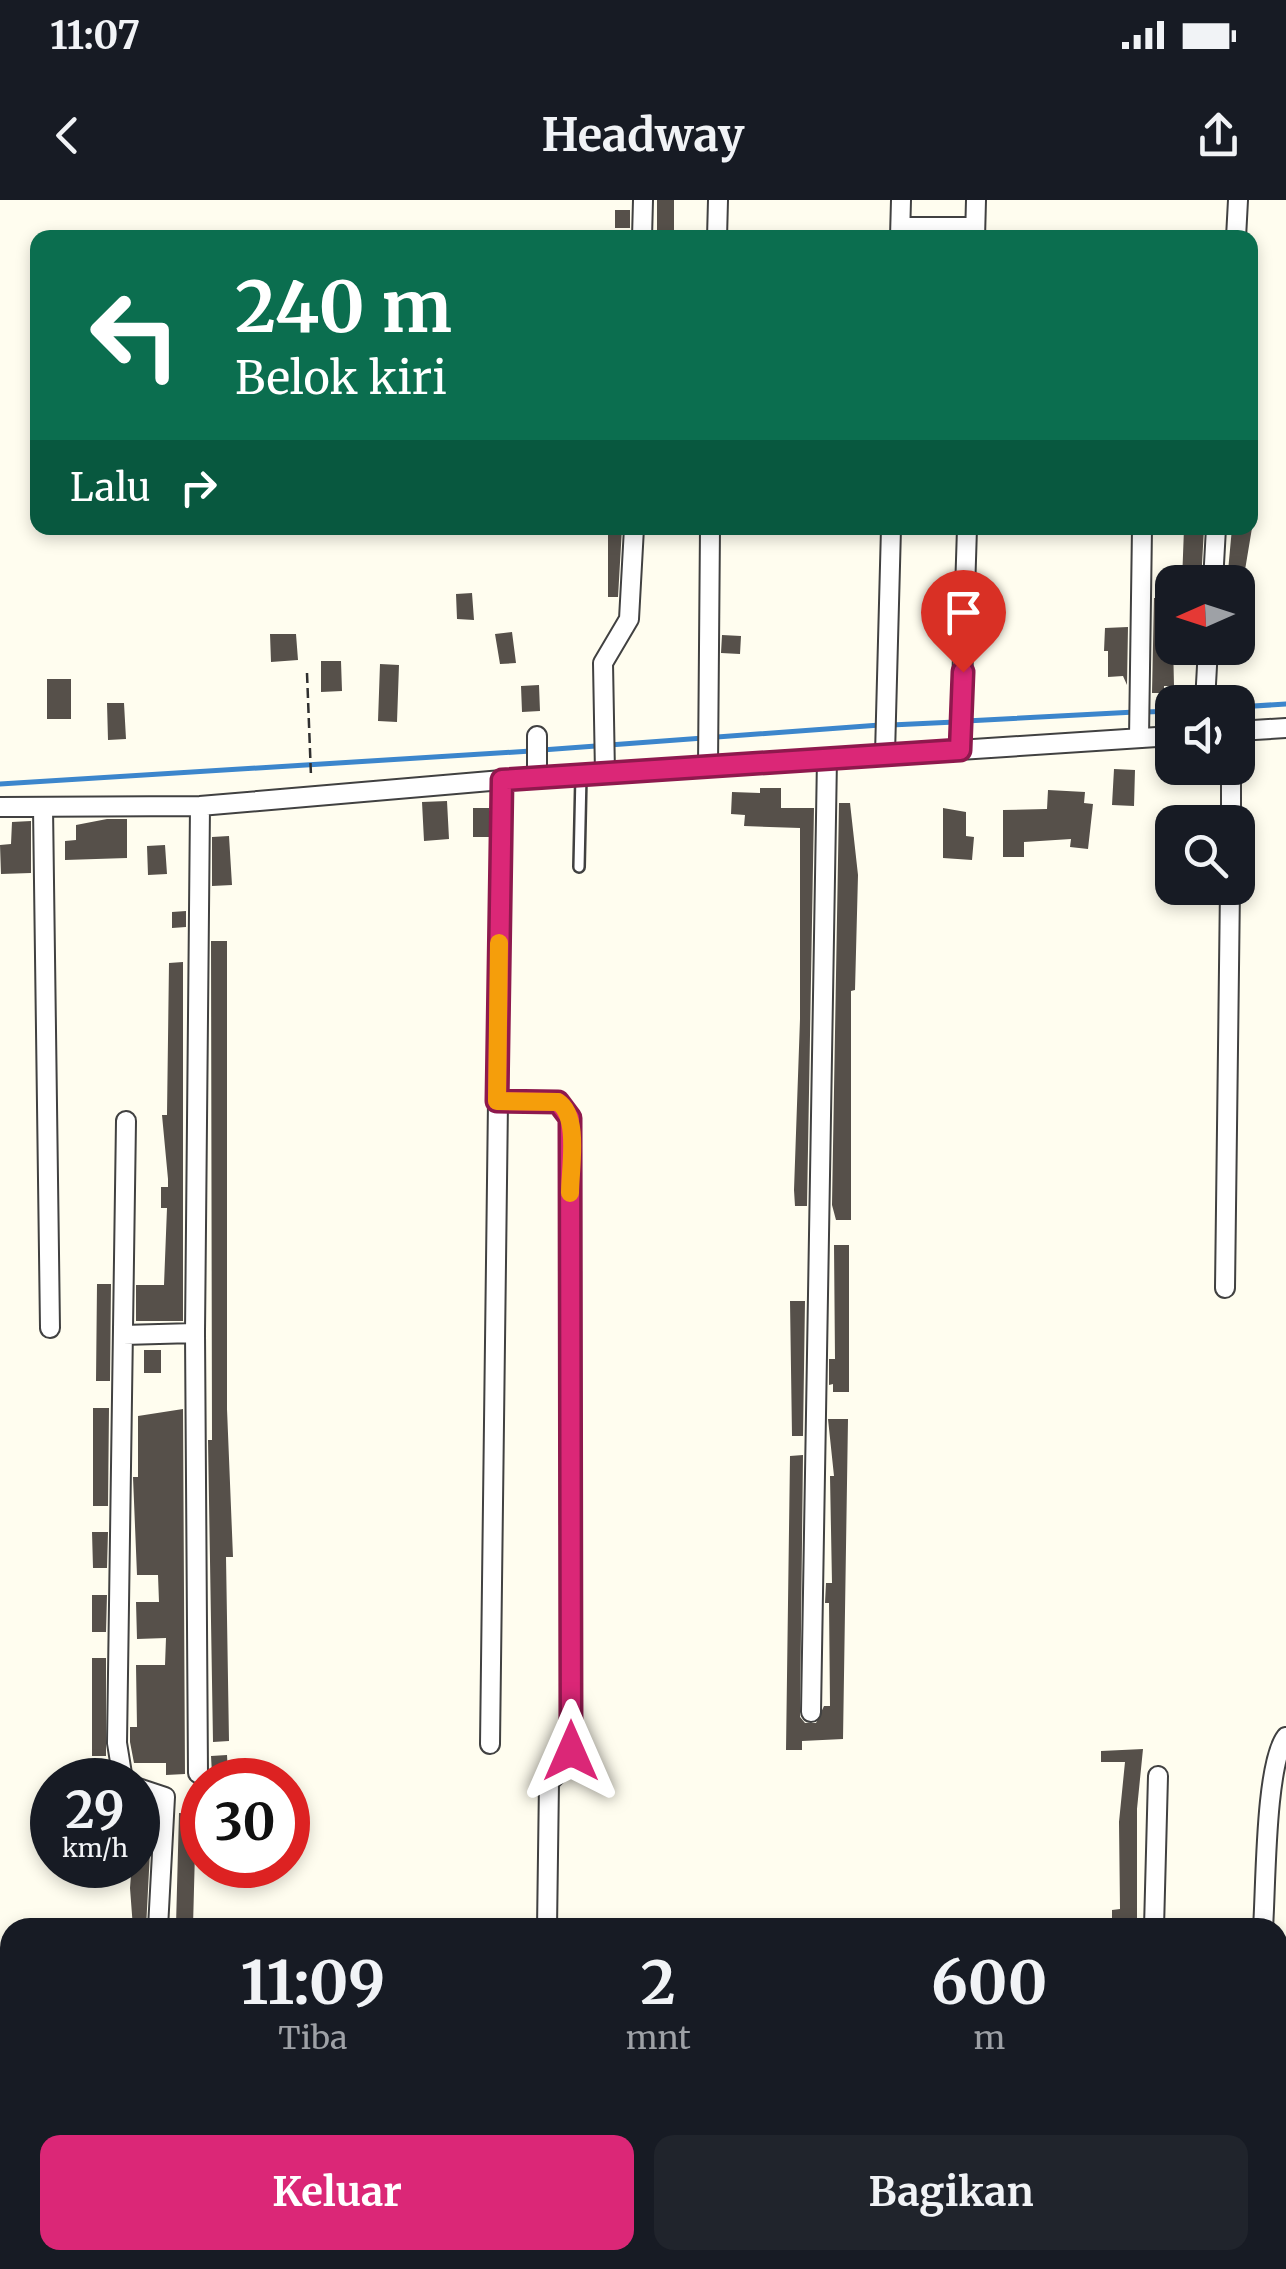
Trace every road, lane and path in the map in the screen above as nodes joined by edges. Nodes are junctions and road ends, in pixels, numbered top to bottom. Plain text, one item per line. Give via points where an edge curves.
1 (643, 200) edge
2 (718, 200) edge
3 (901, 200) edge
4 (976, 200) edge
5 (1238, 200) edge
6 (642, 230) edge
7 (717, 230) edge
8 (900, 230) edge
9 (975, 230) edge
10 (1236, 230) edge
11 (634, 535) edge
12 (710, 535) edge
13 (891, 535) edge
14 (967, 535) edge
15 (1142, 535) edge
16 (1216, 535) edge
17 (1214, 565) edge
18 (308, 673) dead end
19 (1286, 728) edge
20 (1255, 731) edge
21 (1139, 733) junction
22 (1155, 734) edge
23 (537, 737) dead end
24 (961, 741) junction
25 (885, 746) junction
26 (827, 758) junction
27 (708, 759) junction
28 (605, 766) junction
29 (537, 770) junction
30 (581, 775) junction
31 (502, 780) junction
32 (311, 786) dead end
33 (200, 806) junction
34 (0, 807) edge
35 (43, 807) junction
36 (579, 868) dead end
37 (1230, 905) edge
38 (497, 1101) junction
39 (126, 1120) dead end
40 (1226, 1288) dead end
41 (50, 1328) dead end
42 (194, 1334) junction
43 (123, 1335) junction
44 (811, 1712) dead end
45 (1286, 1737) edge
46 (490, 1744) dead end
47 (120, 1758) edge
48 (198, 1758) edge
49 (1158, 1776) dead end
50 (160, 1795) edge
51 (159, 1918) edge
52 (547, 1918) edge
53 (1154, 1918) edge
54 (1265, 1918) edge

1 - 6 street
2 - 7 street
3 - 8 street
4 - 9 street
5 - 10 street
11 - 28 street via 632,606 604,663
12 - 27 street
13 - 25 street
14 - 24 street
15 - 21 street
16 - 17 street
18 - 32 path
19 - 20 street
21 - 22 street
21 - 24 street
23 - 29 street
24 - 25 street
25 - 26 street
26 - 27 street
26 - 44 street
27 - 28 street
28 - 30 street
29 - 30 street
29 - 31 street
30 - 36 lane
31 - 33 street
31 - 38 street
33 - 35 street
33 - 42 street
34 - 35 street
35 - 41 street
37 - 40 street
38 - 46 street
38 - 52 street via 558,1102 570,1118 571,1751 549,1782
39 - 43 street
42 - 43 street
42 - 48 street
43 - 47 street
45 - 54 street via 1273,1782
49 - 53 street
50 - 51 street via 165,1797

